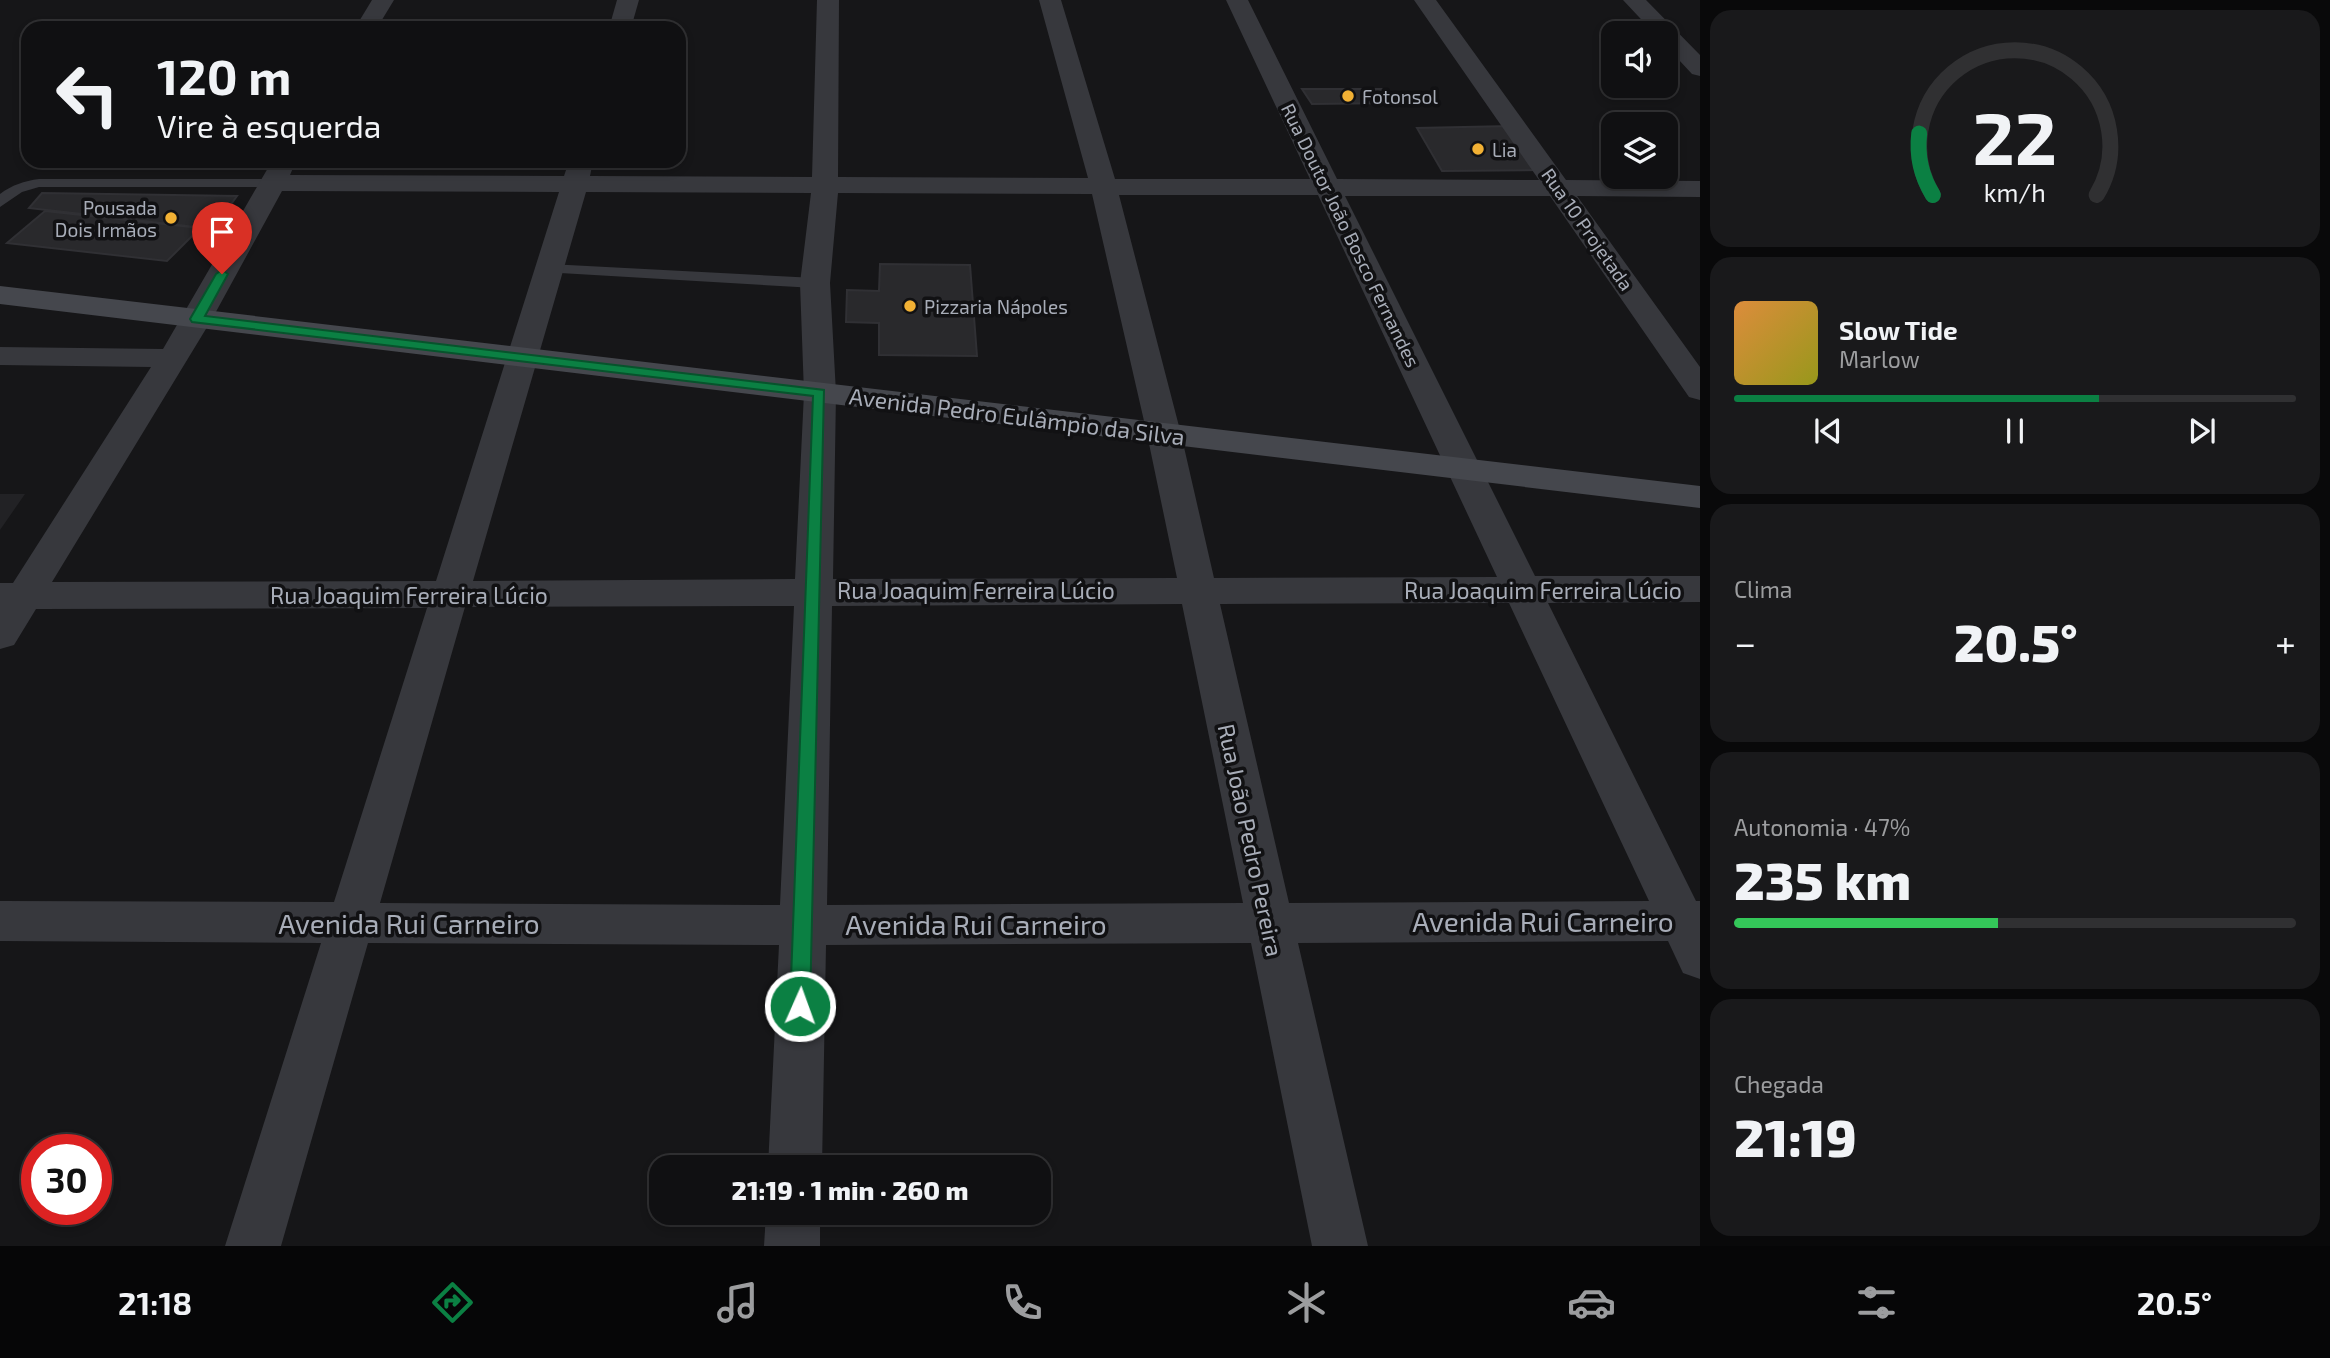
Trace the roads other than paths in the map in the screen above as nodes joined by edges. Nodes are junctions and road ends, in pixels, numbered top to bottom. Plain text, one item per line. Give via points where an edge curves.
1 (383, 0) edge
2 (628, 0) edge
3 (828, 0) edge
4 (1051, 0) edge
5 (1237, 0) edge
6 (1424, 0) edge
7 (1634, 0) edge
8 (370, 21) edge
9 (622, 21) edge
10 (1654, 21) edge
11 (1678, 46) edge
12 (1700, 69) edge
13 (279, 172) edge
14 (578, 173) edge
15 (825, 186) junction
16 (1104, 187) junction
17 (1328, 188) junction
18 (1560, 189) junction
19 (1700, 190) edge
20 (0, 203) edge
21 (549, 269) junction
22 (815, 283) junction
23 (0, 295) edge
24 (197, 319) junction
25 (0, 356) edge
26 (172, 358) junction
27 (522, 358) junction
28 (1700, 390) edge
29 (820, 393) junction
30 (1164, 434) junction
31 (1466, 469) junction
32 (1700, 497) edge
33 (1700, 589) edge
34 (1197, 590) junction
35 (813, 591) junction
36 (1522, 591) junction
37 (12, 596) edge
38 (452, 596) junction
39 (0, 635) edge
40 (0, 921) edge
41 (1268, 921) junction
42 (352, 923) junction
43 (802, 925) junction
44 (1694, 934) edge
45 (795, 1155) edge
46 (793, 1225) edge
47 (253, 1246) edge
48 (792, 1246) edge
49 (1340, 1246) edge

1 - 8 street
2 - 9 street
3 - 15 street
4 - 16 street, Rua João Pedro Pereira
5 - 17 street, Rua Doutor João Bosco Fernandes
6 - 18 street, Rua 10 Projetada
7 - 10 street
11 - 12 street
13 - 14 street
13 - 20 lane via 39,183 9,192
13 - 24 street
14 - 15 street
14 - 21 street
15 - 16 street
15 - 22 street
16 - 17 street
16 - 30 street, Rua João Pedro Pereira
17 - 18 street
17 - 31 street, Rua Doutor João Bosco Fernandes
18 - 19 street
18 - 28 street, Rua 10 Projetada
21 - 22 lane
21 - 27 street
22 - 29 street
23 - 24 main road, Avenida Pedro Eulâmpio da Silva
24 - 26 street
24 - 27 main road, Avenida Pedro Eulâmpio da Silva
25 - 26 street
26 - 37 street
27 - 29 main road, Avenida Pedro Eulâmpio da Silva
27 - 38 street
29 - 30 main road, Avenida Pedro Eulâmpio da Silva
29 - 35 street
30 - 31 main road, Avenida Pedro Eulâmpio da Silva
30 - 34 street, Rua João Pedro Pereira
31 - 32 main road, Avenida Pedro Eulâmpio da Silva
31 - 36 street, Rua Doutor João Bosco Fernandes
33 - 36 street, Rua Joaquim Ferreira Lúcio
34 - 35 street, Rua Joaquim Ferreira Lúcio
34 - 36 street, Rua Joaquim Ferreira Lúcio
34 - 41 street, Rua João Pedro Pereira
35 - 38 street, Rua Joaquim Ferreira Lúcio
35 - 43 street
36 - 44 street, Rua Doutor João Bosco Fernandes
37 - 38 street, Rua Joaquim Ferreira Lúcio
37 - 39 street
38 - 42 street
40 - 42 street, Avenida Rui Carneiro
41 - 43 street, Avenida Rui Carneiro
41 - 44 street, Avenida Rui Carneiro
41 - 49 street, Rua João Pedro Pereira
42 - 43 street, Avenida Rui Carneiro
42 - 47 street
43 - 45 street
46 - 48 street

